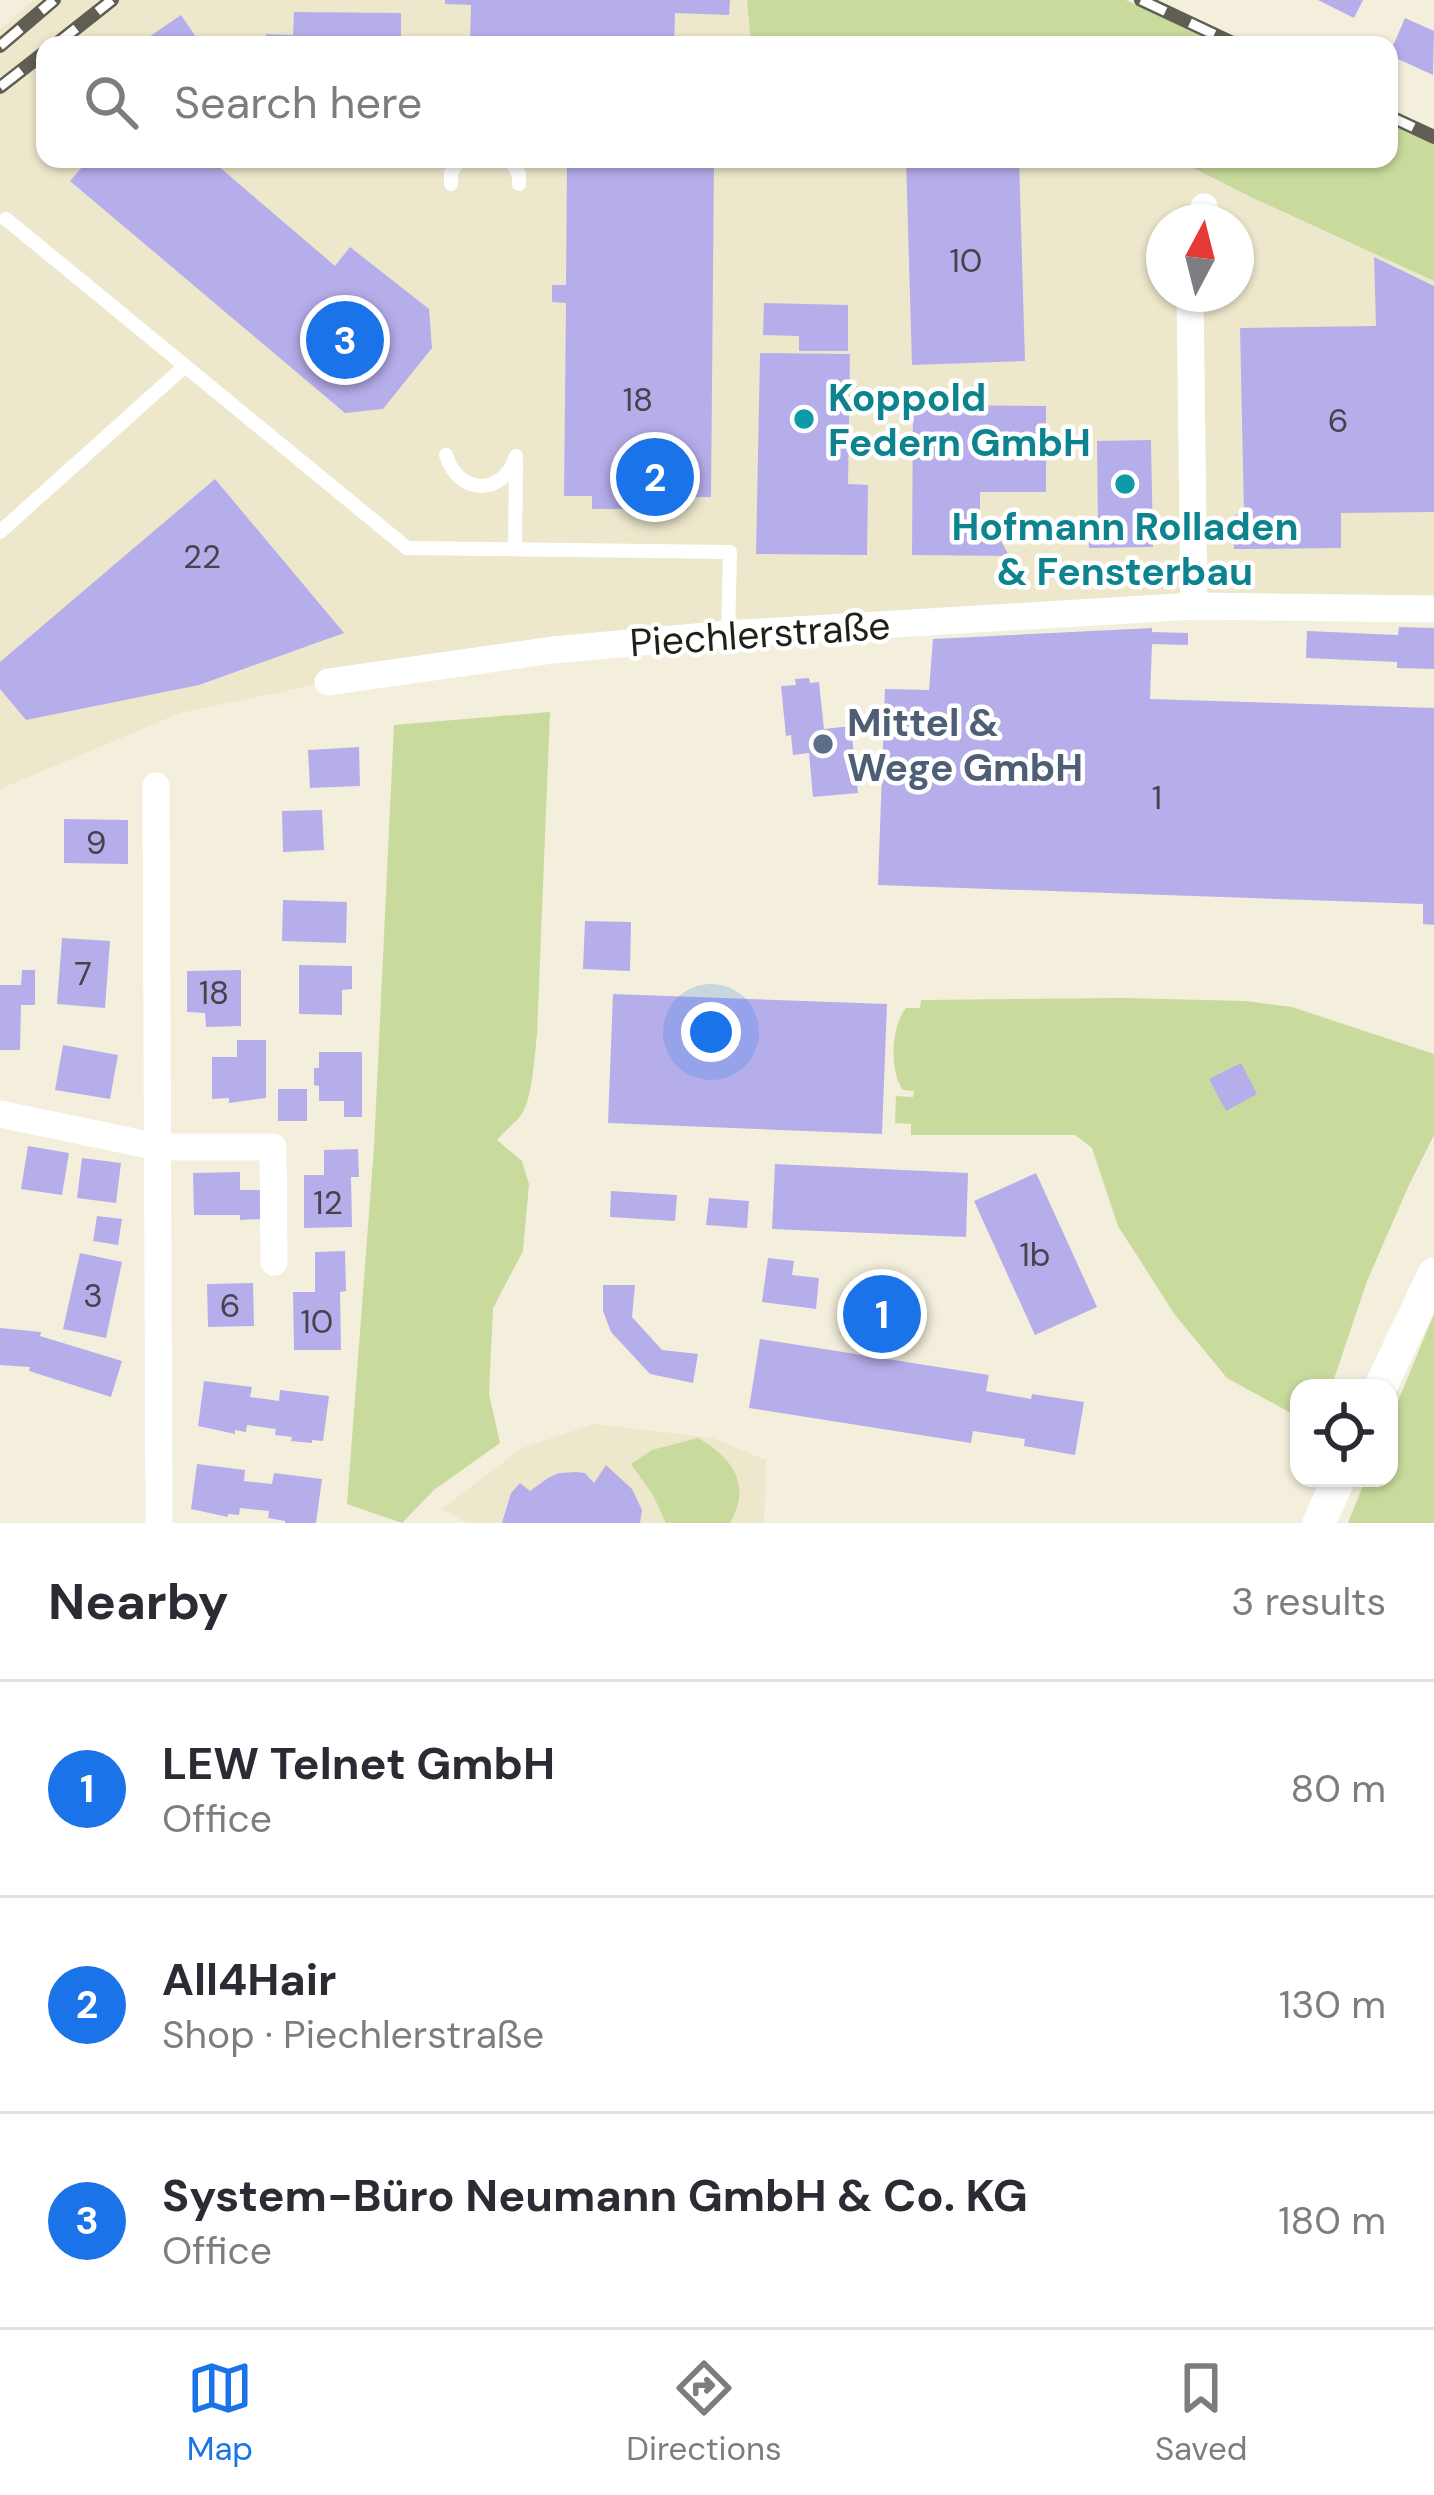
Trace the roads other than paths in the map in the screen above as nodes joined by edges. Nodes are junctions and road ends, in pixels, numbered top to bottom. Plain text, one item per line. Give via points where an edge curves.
1 (454, 168) edge
2 (516, 168) edge
3 (451, 184) dead end
4 (519, 184) dead end
5 (6, 219) dead end
6 (1190, 312) edge
7 (184, 365) junction
8 (446, 455) dead end
9 (0, 532) edge
10 (515, 548) junction
11 (1194, 606) junction
12 (1434, 609) edge
13 (728, 634) junction
14 (328, 682) dead end
15 (156, 786) dead end
16 (0, 1114) edge
17 (158, 1148) junction
18 (274, 1262) dead end
19 (1434, 1274) edge
20 (1384, 1379) edge
21 (1335, 1487) edge
22 (159, 1523) edge
23 (1319, 1523) edge

1 - 3 lane
2 - 4 lane
5 - 7 lane
6 - 11 street
7 - 9 lane
7 - 10 lane via 407,548
8 - 10 lane via 464,482 486,486 506,476 516,456
10 - 13 lane via 730,552
11 - 12 street, Piechlerstraße
11 - 13 street, Piechlerstraße
13 - 14 street, Piechlerstraße
15 - 17 street
16 - 17 street
17 - 18 street via 273,1147
17 - 22 street
19 - 20 street
21 - 23 street

